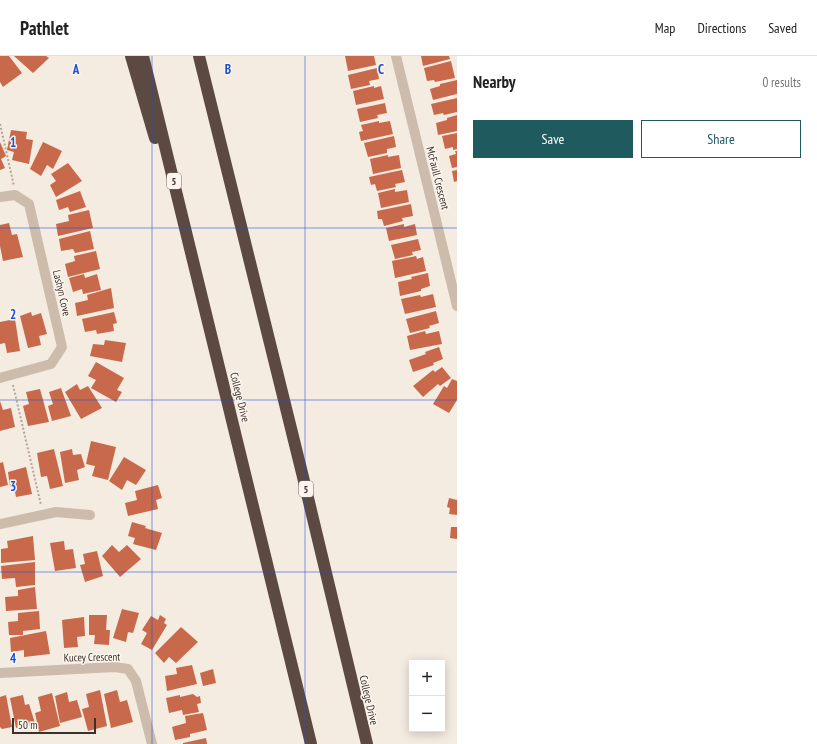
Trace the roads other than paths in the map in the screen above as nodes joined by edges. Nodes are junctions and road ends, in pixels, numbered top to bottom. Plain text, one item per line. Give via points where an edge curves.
1 (132, 56) edge
2 (143, 56) edge
3 (199, 56) edge
4 (396, 56) edge
5 (0, 197) edge
6 (457, 306) edge
7 (204, 307) junction
8 (0, 378) edge
9 (90, 515) dead end
10 (0, 524) edge
11 (0, 673) edge
12 (152, 744) edge
13 (311, 744) edge
14 (366, 744) edge

1 - 7 highway
2 - 7 highway, College Drive / 5
3 - 14 highway, College Drive / 5
4 - 6 street, McFaull Crescent
5 - 8 street, Lashyn Cove via 15,195 29,204 62,347 52,364
7 - 13 highway, College Drive / 5
9 - 10 street via 56,512
11 - 12 street, Kucey Crescent via 115,667 128,669 136,681

